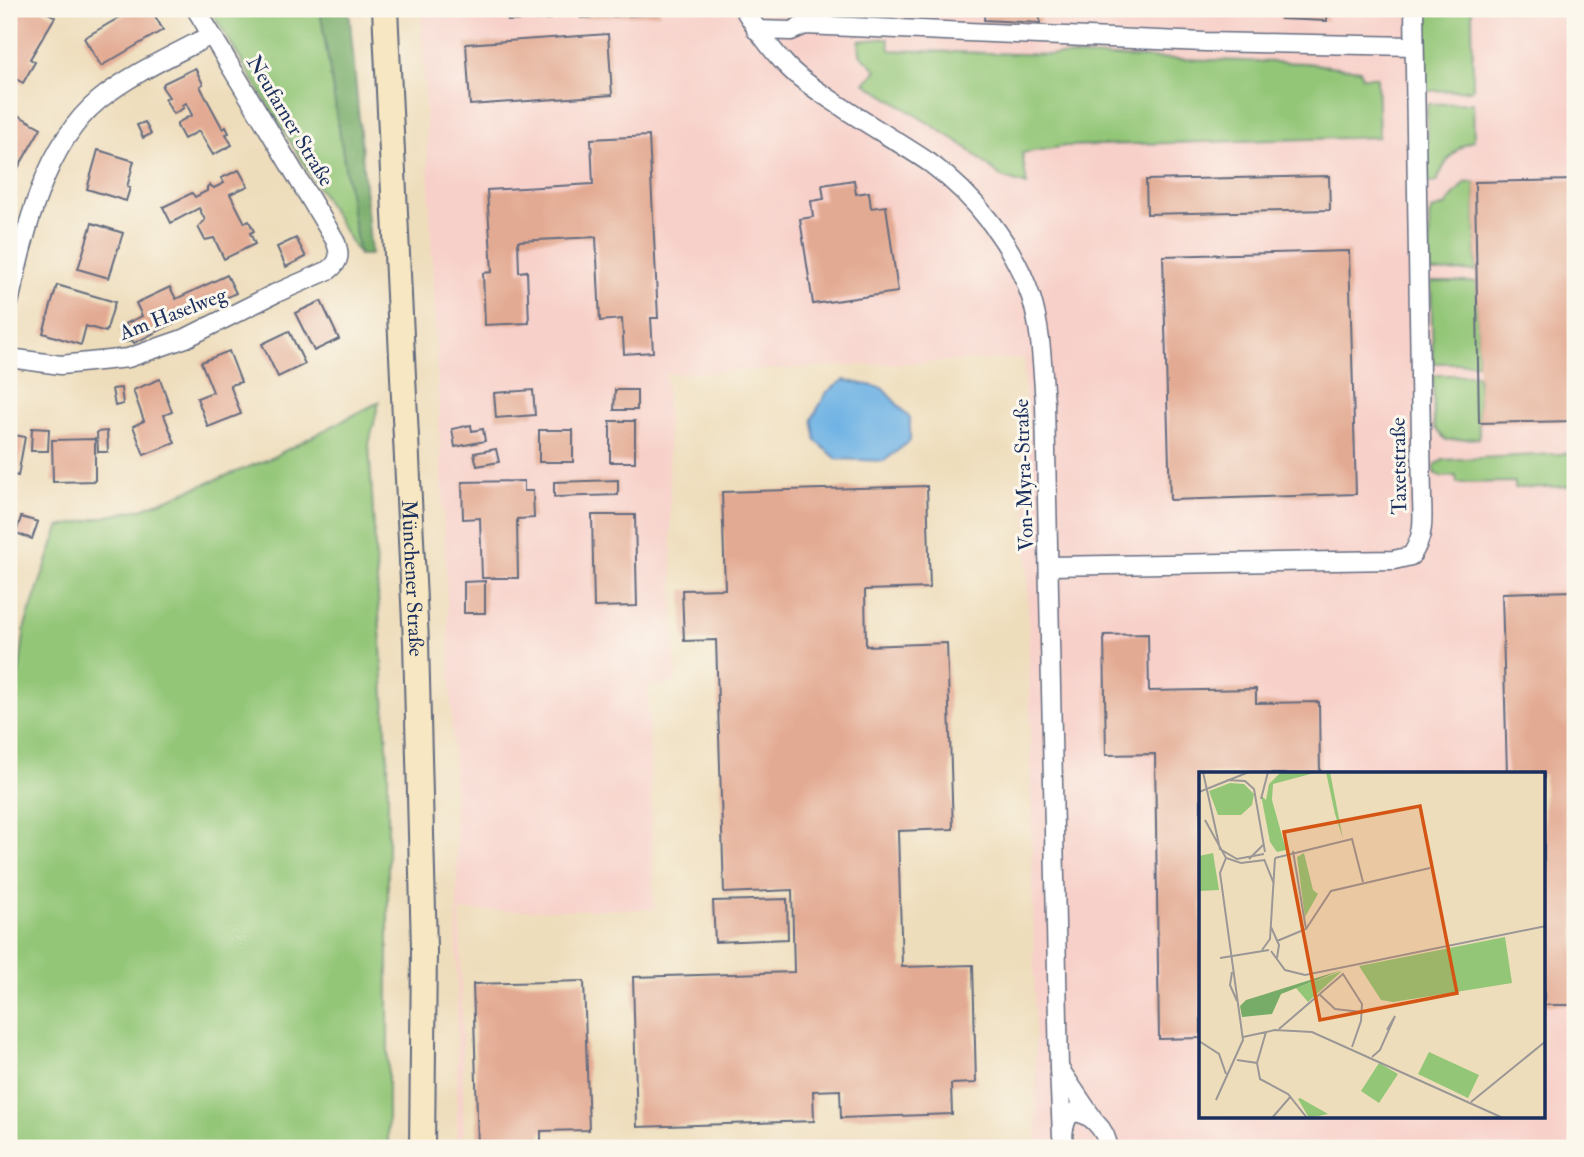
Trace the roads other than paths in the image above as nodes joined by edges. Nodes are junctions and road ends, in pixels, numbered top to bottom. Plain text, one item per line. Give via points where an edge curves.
1 (196, 9) edge
2 (385, 9) edge
3 (744, 9) edge
4 (1413, 9) edge
5 (756, 30) junction
6 (211, 35) junction
7 (1414, 46) junction
8 (339, 258) joint
9 (9, 303) edge
10 (9, 358) edge
11 (1049, 566) junction
12 (1059, 1068) junction
13 (1096, 1123) junction
14 (1063, 1142) edge
15 (422, 1148) edge
16 (1108, 1148) edge

1 - 6 street, Neufarner Straße
2 - 15 street, Münchener Straße via 416,642 424,949
3 - 5 street, Von-Myra-Straße
4 - 7 street, Taxetstraße
5 - 7 street via 791,31 805,25
5 - 11 street, Von-Myra-Straße via 812,87 950,180 989,223 1018,265 1040,335
6 - 8 street, Neufarner Straße via 335,240
6 - 9 street via 99,100 65,140 38,197
7 - 11 street, Taxetstraße via 1423,534 1412,556 1394,560
8 - 10 street, Am Haselweg via 329,270 223,321 128,358 61,365
11 - 12 street, Von-Myra-Straße
12 - 13 street
12 - 14 street, Von-Myra-Straße
13 - 14 street, Von-Myra-Straße via 1077,1111 1070,1113
13 - 16 street

